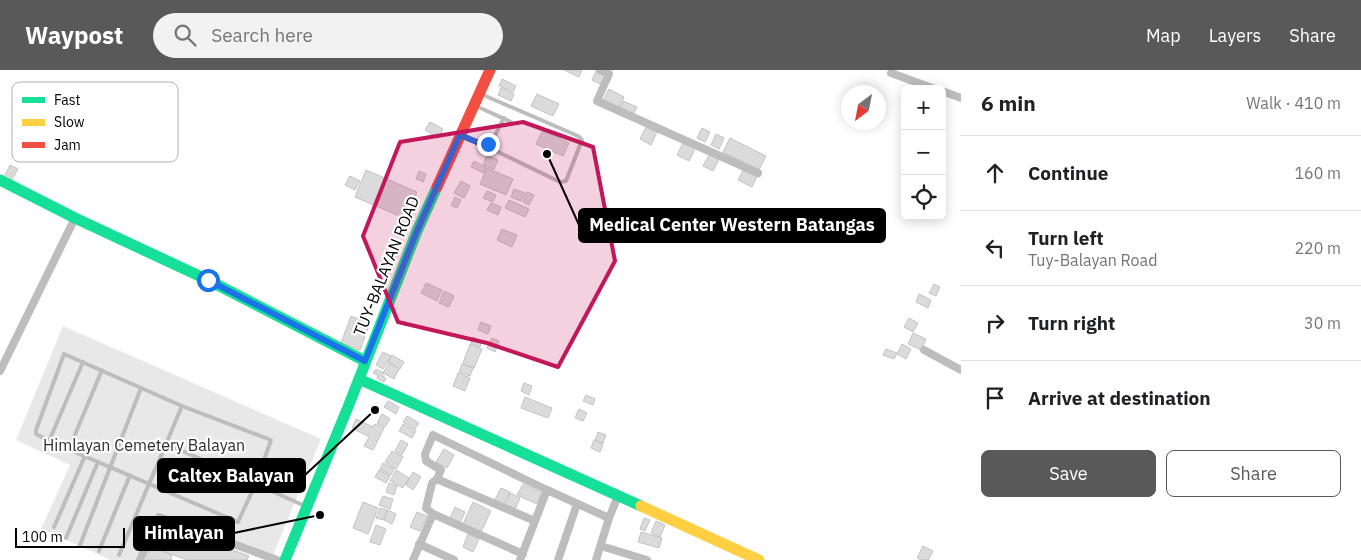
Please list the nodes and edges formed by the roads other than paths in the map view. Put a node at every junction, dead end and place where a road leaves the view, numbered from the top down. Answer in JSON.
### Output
{"nodes":[{"id":1,"x":490,"y":70,"type":"edge"},
{"id":2,"x":600,"y":70,"type":"edge"},
{"id":3,"x":891,"y":73,"type":"dead end"},
{"id":4,"x":924,"y":85,"type":"edge"},
{"id":5,"x":946,"y":92,"type":"edge"},
{"id":6,"x":479,"y":94,"type":"junction"},
{"id":7,"x":961,"y":98,"type":"edge"},
{"id":8,"x":474,"y":105,"type":"junction"},
{"id":9,"x":504,"y":118,"type":"junction"},
{"id":10,"x":512,"y":122,"type":"dead end"},
{"id":11,"x":460,"y":135,"type":"junction"},
{"id":12,"x":484,"y":145,"type":"junction"},
{"id":13,"x":758,"y":173,"type":"dead end"},
{"id":14,"x":0,"y":180,"type":"edge"},
{"id":15,"x":75,"y":218,"type":"junction"},
{"id":16,"x":924,"y":350,"type":"dead end"},
{"id":17,"x":365,"y":361,"type":"junction"},
{"id":18,"x":83,"y":362,"type":"junction"},
{"id":19,"x":102,"y":370,"type":"junction"},
{"id":20,"x":961,"y":370,"type":"edge"},
{"id":21,"x":0,"y":371,"type":"edge"},
{"id":22,"x":359,"y":379,"type":"junction"},
{"id":23,"x":141,"y":388,"type":"junction"},
{"id":24,"x":182,"y":406,"type":"junction"},
{"id":25,"x":49,"y":441,"type":"junction"},
{"id":26,"x":166,"y":444,"type":"junction"},
{"id":27,"x":68,"y":449,"type":"junction"},
{"id":28,"x":85,"y":456,"type":"junction"},
{"id":29,"x":98,"y":462,"type":"junction"},
{"id":30,"x":110,"y":467,"type":"junction"},
{"id":31,"x":130,"y":475,"type":"junction"},
{"id":32,"x":438,"y":479,"type":"junction"},
{"id":33,"x":256,"y":483,"type":"junction"},
{"id":34,"x":149,"y":484,"type":"junction"},
{"id":35,"x":547,"y":490,"type":"junction"},
{"id":36,"x":618,"y":496,"type":"junction"},
{"id":37,"x":577,"y":504,"type":"junction"},
{"id":38,"x":307,"y":507,"type":"junction"},
{"id":39,"x":433,"y":514,"type":"junction"},
{"id":40,"x":609,"y":518,"type":"junction"},
{"id":41,"x":536,"y":521,"type":"junction"},
{"id":42,"x":54,"y":527,"type":"dead end"},
{"id":43,"x":66,"y":538,"type":"dead end"},
{"id":44,"x":419,"y":544,"type":"junction"},
{"id":45,"x":80,"y":545,"type":"dead end"},
{"id":46,"x":601,"y":546,"type":"junction"},
{"id":47,"x":99,"y":552,"type":"dead end"},
{"id":48,"x":119,"y":555,"type":"dead end"},
{"id":49,"x":522,"y":557,"type":"edge"},
{"id":50,"x":452,"y":559,"type":"edge"},
{"id":51,"x":140,"y":560,"type":"edge"},
{"id":52,"x":277,"y":560,"type":"edge"},
{"id":53,"x":285,"y":560,"type":"edge"},
{"id":54,"x":413,"y":560,"type":"edge"},
{"id":55,"x":558,"y":560,"type":"edge"},
{"id":56,"x":596,"y":560,"type":"edge"},
{"id":57,"x":647,"y":560,"type":"edge"},
{"id":58,"x":759,"y":560,"type":"edge"}],
"edges":[{"from":1,"to":6,"type":"street","name":"TUY-BALAYAN ROAD"},
{"from":2,"to":13,"type":"street"},
{"from":3,"to":4,"type":"street"},
{"from":5,"to":7,"type":"street"},
{"from":6,"to":8,"type":"street","name":"TUY-BALAYAN ROAD"},
{"from":6,"to":12,"type":"lane"},
{"from":8,"to":9,"type":"lane"},
{"from":8,"to":11,"type":"street","name":"TUY-BALAYAN ROAD"},
{"from":9,"to":10,"type":"lane"},
{"from":9,"to":12,"type":"lane"},
{"from":11,"to":12,"type":"lane"},
{"from":11,"to":17,"type":"street","name":"TUY-BALAYAN ROAD"},
{"from":14,"to":15,"type":"street"},
{"from":15,"to":17,"type":"street"},
{"from":15,"to":21,"type":"street"},
{"from":16,"to":20,"type":"street"},
{"from":17,"to":22,"type":"street","name":"TUY-BALAYAN ROAD"},
{"from":18,"to":19,"type":"lane"},
{"from":18,"to":25,"type":"lane"},
{"from":18,"to":25,"type":"lane"},
{"from":19,"to":23,"type":"lane"},
{"from":19,"to":27,"type":"lane"},
{"from":22,"to":36,"type":"street"},
{"from":22,"to":38,"type":"street","name":"TUY-BALAYAN ROAD"},
{"from":23,"to":24,"type":"lane"},
{"from":23,"to":30,"type":"lane"},
{"from":24,"to":26,"type":"lane"},
{"from":24,"to":33,"type":"lane"},
{"from":25,"to":27,"type":"lane"},
{"from":26,"to":33,"type":"lane"},
{"from":26,"to":34,"type":"lane"},
{"from":27,"to":28,"type":"lane"},
{"from":28,"to":29,"type":"lane"},
{"from":28,"to":42,"type":"lane"},
{"from":29,"to":30,"type":"lane"},
{"from":29,"to":43,"type":"lane"},
{"from":30,"to":31,"type":"lane"},
{"from":30,"to":45,"type":"lane"},
{"from":31,"to":34,"type":"lane"},
{"from":31,"to":47,"type":"lane"},
{"from":32,"to":35,"type":"street"},
{"from":32,"to":39,"type":"street"},
{"from":32,"to":41,"type":"street"},
{"from":33,"to":34,"type":"lane"},
{"from":33,"to":38,"type":"lane"},
{"from":34,"to":48,"type":"lane"},
{"from":35,"to":37,"type":"street"},
{"from":35,"to":41,"type":"street"},
{"from":36,"to":40,"type":"street"},
{"from":36,"to":58,"type":"street"},
{"from":37,"to":40,"type":"street"},
{"from":37,"to":55,"type":"street"},
{"from":38,"to":53,"type":"street","name":"TUY-BALAYAN ROAD"},
{"from":39,"to":44,"type":"street"},
{"from":39,"to":49,"type":"street"},
{"from":40,"to":46,"type":"street"},
{"from":41,"to":49,"type":"street"},
{"from":44,"to":50,"type":"street"},
{"from":44,"to":54,"type":"street"},
{"from":46,"to":56,"type":"street"},
{"from":46,"to":57,"type":"street"},
{"from":51,"to":52,"type":"street"}]}
